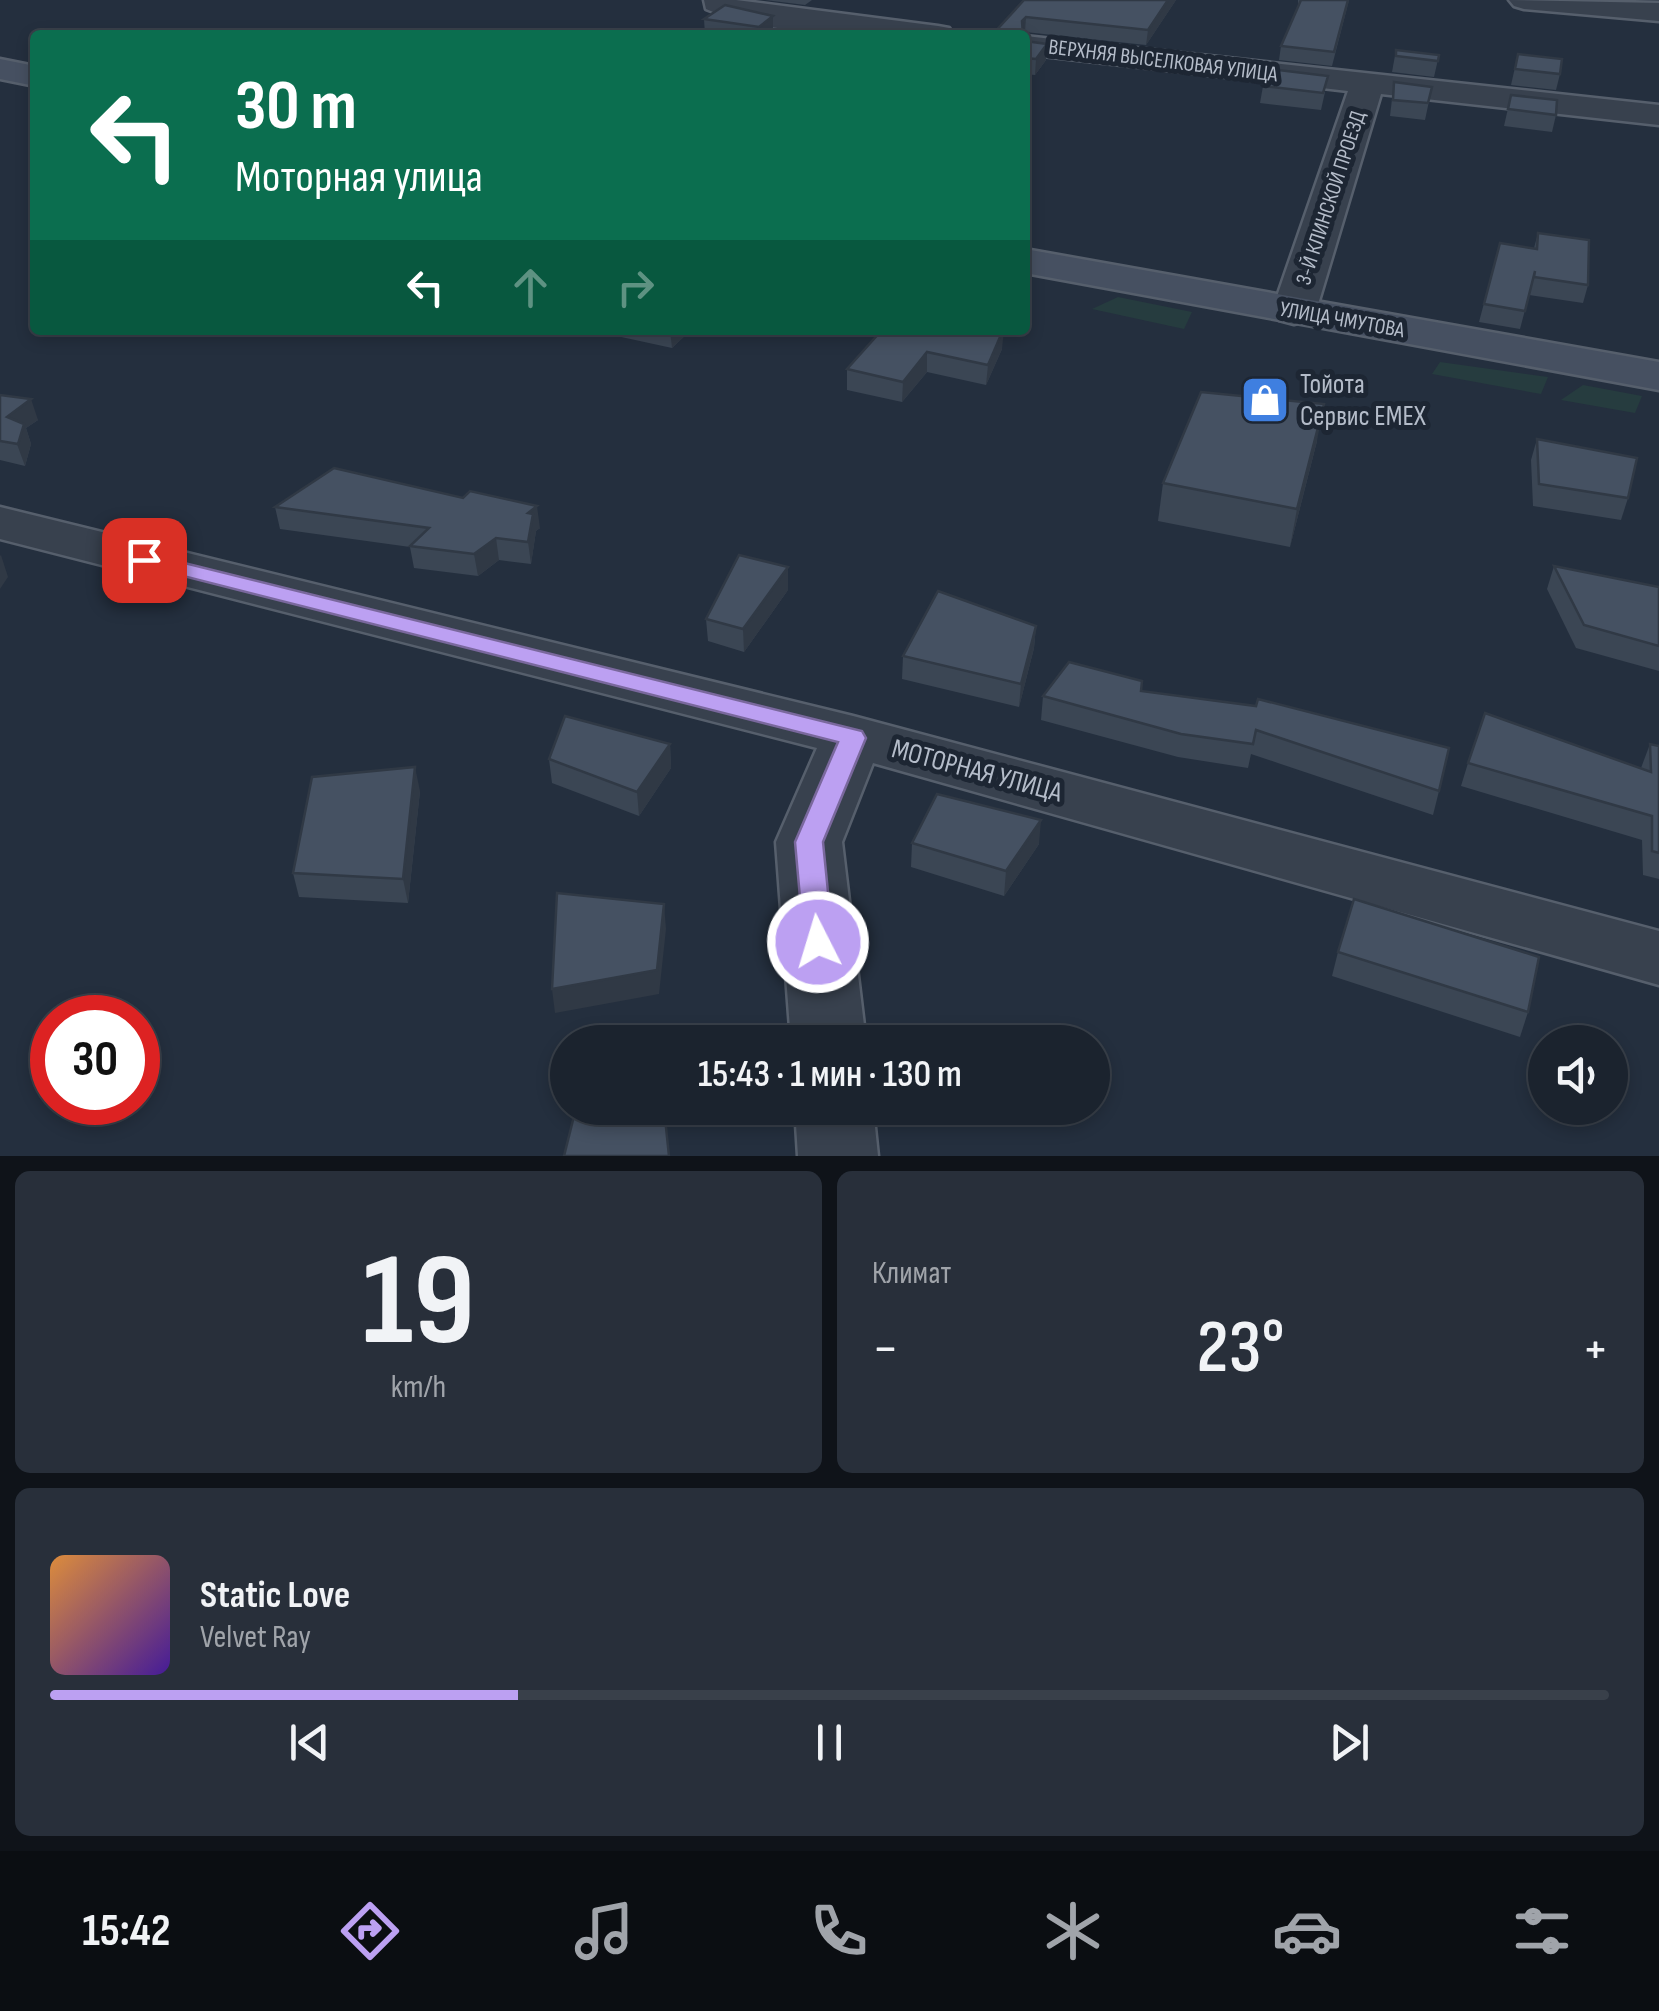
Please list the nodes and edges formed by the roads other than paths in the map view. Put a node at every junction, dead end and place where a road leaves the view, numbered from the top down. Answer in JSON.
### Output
{"nodes":[{"id":1,"x":1524,"y":0,"type":"edge"},
{"id":2,"x":730,"y":6,"type":"edge"},
{"id":3,"x":1659,"y":12,"type":"edge"},
{"id":4,"x":902,"y":30,"type":"edge"},
{"id":5,"x":1030,"y":46,"type":"edge"},
{"id":6,"x":0,"y":69,"type":"edge"},
{"id":7,"x":30,"y":75,"type":"edge"},
{"id":8,"x":1367,"y":84,"type":"junction"},
{"id":9,"x":1659,"y":115,"type":"edge"},
{"id":10,"x":1030,"y":262,"type":"edge"},
{"id":11,"x":1294,"y":311,"type":"junction"},
{"id":12,"x":1659,"y":376,"type":"edge"},
{"id":13,"x":0,"y":523,"type":"edge"},
{"id":14,"x":853,"y":738,"type":"junction"},
{"id":15,"x":1659,"y":958,"type":"edge"},
{"id":16,"x":826,"y":1025,"type":"edge"},
{"id":17,"x":835,"y":1125,"type":"edge"},
{"id":18,"x":838,"y":1156,"type":"edge"}],
"edges":[{"from":1,"to":3,"type":"street"},
{"from":2,"to":4,"type":"street"},
{"from":5,"to":8,"type":"street","name":"ВЕРХНЯЯ ВЫСЕЛКОВАЯ УЛИЦА"},
{"from":6,"to":7,"type":"main road"},
{"from":8,"to":9,"type":"street","name":"ВЕРХНЯЯ ВЫСЕЛКОВАЯ УЛИЦА"},
{"from":8,"to":11,"type":"street","name":"3-Й КЛИНСКОЙ ПРОЕЗД"},
{"from":10,"to":11,"type":"main road","name":"УЛИЦА ЧМУТОВА"},
{"from":11,"to":12,"type":"main road","name":"УЛИЦА ЧМУТОВА"},
{"from":13,"to":14,"type":"street","name":"МОТОРНАЯ УЛИЦА"},
{"from":14,"to":15,"type":"street","name":"МОТОРНАЯ УЛИЦА"},
{"from":14,"to":16,"type":"street"},
{"from":17,"to":18,"type":"street"}]}
